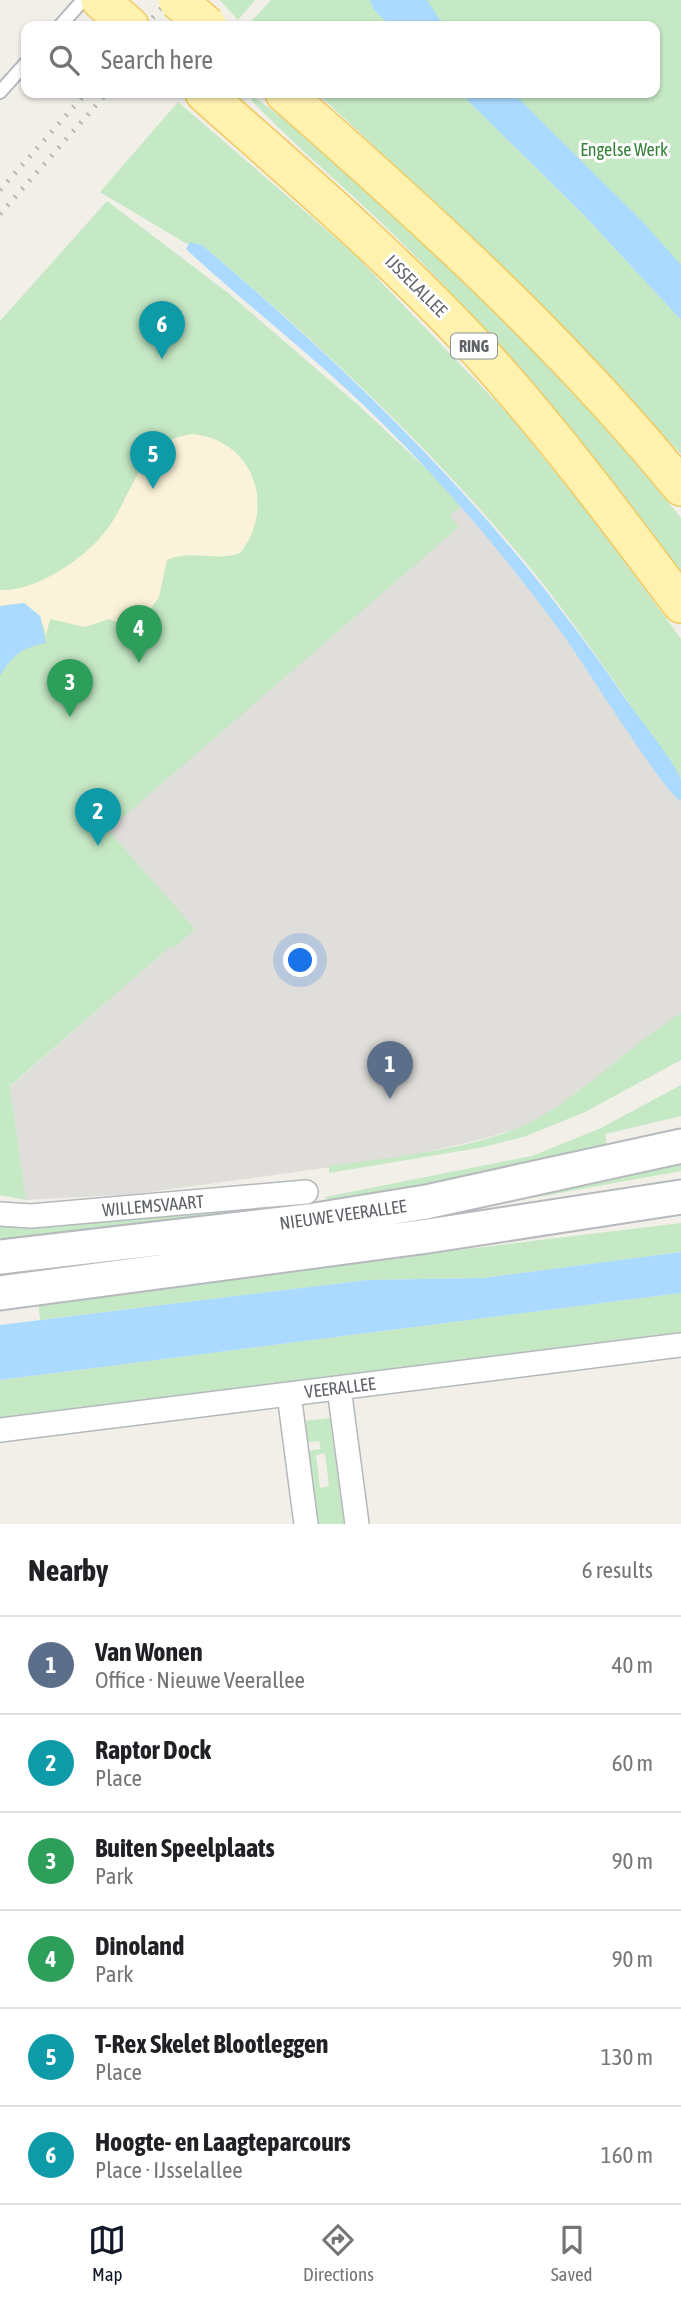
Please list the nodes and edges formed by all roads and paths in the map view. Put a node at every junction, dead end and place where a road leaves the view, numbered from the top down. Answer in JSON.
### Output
{"nodes":[{"id":1,"x":83,"y":0,"type":"edge"},
{"id":2,"x":100,"y":0,"type":"edge"},
{"id":3,"x":177,"y":0,"type":"edge"},
{"id":4,"x":64,"y":21,"type":"edge"},
{"id":5,"x":124,"y":21,"type":"edge"},
{"id":6,"x":202,"y":21,"type":"edge"},
{"id":7,"x":21,"y":69,"type":"edge"},
{"id":8,"x":0,"y":93,"type":"edge"},
{"id":9,"x":210,"y":98,"type":"edge"},
{"id":10,"x":290,"y":98,"type":"edge"},
{"id":11,"x":681,"y":487,"type":"edge"},
{"id":12,"x":681,"y":604,"type":"edge"},
{"id":13,"x":681,"y":1146,"type":"edge"},
{"id":14,"x":306,"y":1192,"type":"dead end"},
{"id":15,"x":681,"y":1197,"type":"edge"},
{"id":16,"x":0,"y":1214,"type":"edge"},
{"id":17,"x":0,"y":1257,"type":"edge"},
{"id":18,"x":0,"y":1293,"type":"edge"},
{"id":19,"x":681,"y":1345,"type":"edge"},
{"id":20,"x":339,"y":1388,"type":"junction"},
{"id":21,"x":289,"y":1394,"type":"junction"},
{"id":22,"x":0,"y":1430,"type":"edge"},
{"id":23,"x":306,"y":1524,"type":"edge"},
{"id":24,"x":357,"y":1524,"type":"edge"}],
"edges":[{"from":1,"to":4,"type":"lane"},
{"from":2,"to":5,"type":"main road"},
{"from":3,"to":6,"type":"main road","bridge":true},
{"from":7,"to":8,"type":"lane"},
{"from":9,"to":12,"type":"main road","name":"IJSSELALLEE","number":"RING"},
{"from":10,"to":11,"type":"main road"},
{"from":13,"to":17,"type":"main road","name":"NIEUWE VEERALLEE"},
{"from":14,"to":16,"type":"street","name":"WILLEMSVAART"},
{"from":15,"to":18,"type":"main road","name":"NIEUWE VEERALLEE"},
{"from":19,"to":20,"type":"street","name":"VEERALLEE"},
{"from":20,"to":21,"type":"street","name":"VEERALLEE"},
{"from":20,"to":24,"type":"street"},
{"from":21,"to":22,"type":"street","name":"VEERALLEE"},
{"from":21,"to":23,"type":"street"}]}
